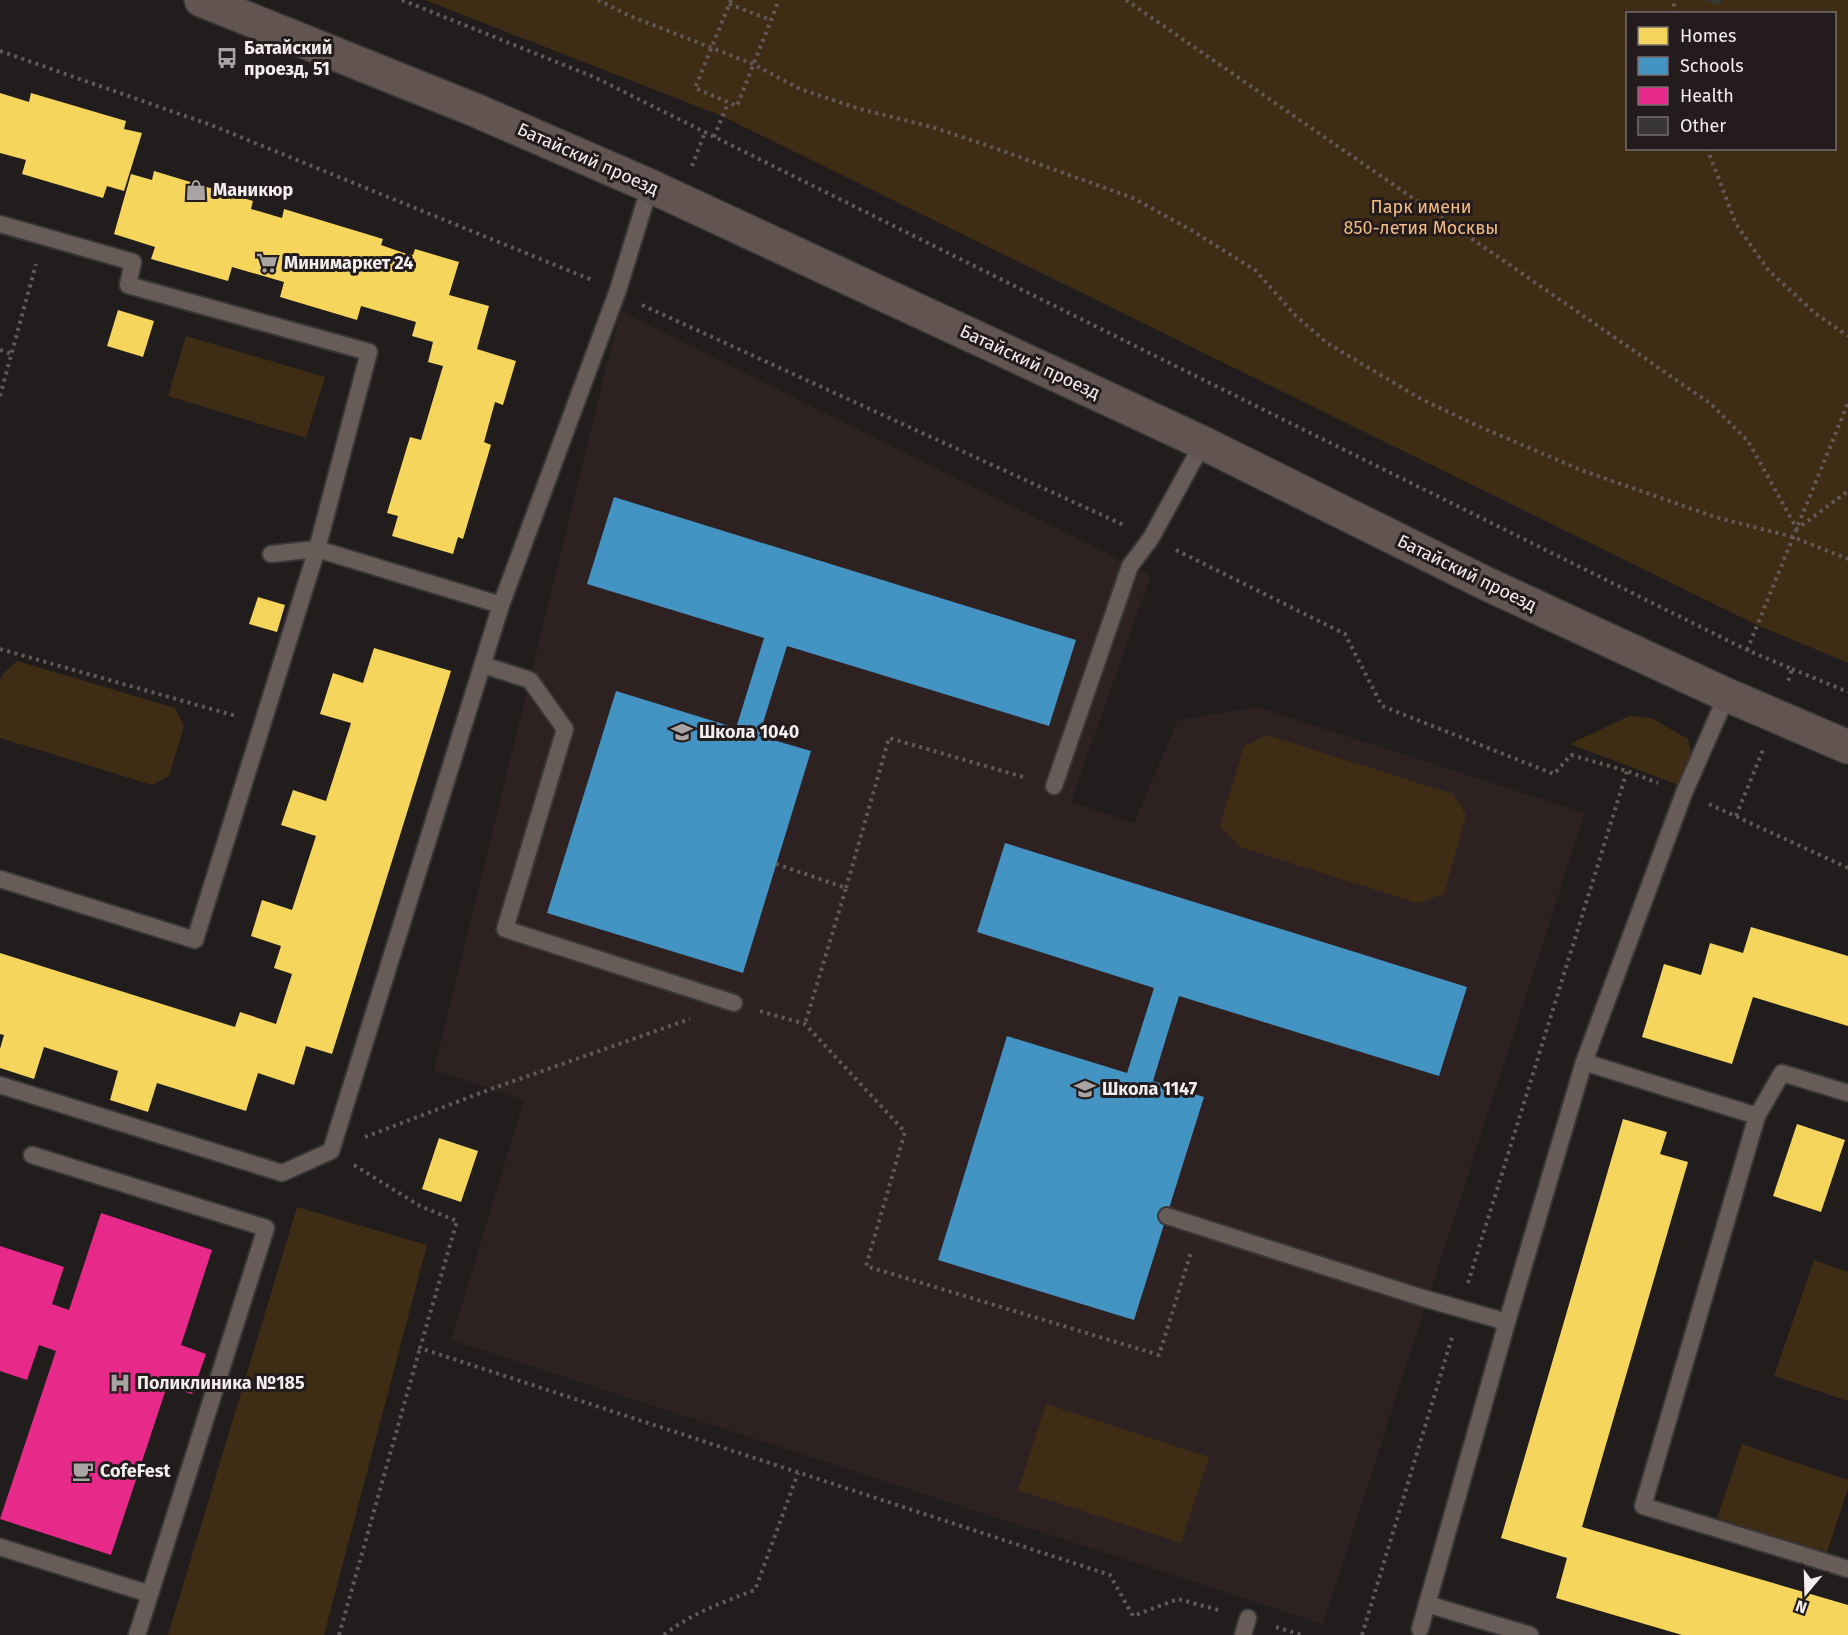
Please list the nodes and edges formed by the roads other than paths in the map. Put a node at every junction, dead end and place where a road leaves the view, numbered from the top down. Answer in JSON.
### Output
{"nodes":[{"id":1,"x":201,"y":0,"type":"edge"},
{"id":2,"x":650,"y":186,"type":"junction"},
{"id":3,"x":0,"y":224,"type":"edge"},
{"id":4,"x":1203,"y":443,"type":"junction"},
{"id":5,"x":317,"y":549,"type":"junction"},
{"id":6,"x":271,"y":554,"type":"dead end"},
{"id":7,"x":501,"y":605,"type":"junction"},
{"id":8,"x":483,"y":665,"type":"junction"},
{"id":9,"x":1727,"y":695,"type":"junction"},
{"id":10,"x":1848,"y":747,"type":"edge"},
{"id":11,"x":1054,"y":786,"type":"road end"},
{"id":12,"x":0,"y":879,"type":"edge"},
{"id":13,"x":734,"y":1004,"type":"road end"},
{"id":14,"x":1584,"y":1062,"type":"junction"},
{"id":15,"x":0,"y":1085,"type":"edge"},
{"id":16,"x":1848,"y":1093,"type":"edge"},
{"id":17,"x":1758,"y":1116,"type":"junction"},
{"id":18,"x":32,"y":1155,"type":"dead end"},
{"id":19,"x":1167,"y":1216,"type":"dead end"},
{"id":20,"x":1507,"y":1322,"type":"junction"},
{"id":21,"x":0,"y":1547,"type":"edge"},
{"id":22,"x":1848,"y":1569,"type":"edge"},
{"id":23,"x":150,"y":1594,"type":"junction"},
{"id":24,"x":1427,"y":1604,"type":"junction"},
{"id":25,"x":1248,"y":1618,"type":"road end"},
{"id":26,"x":1420,"y":1629,"type":"dead end"},
{"id":27,"x":137,"y":1635,"type":"edge"},
{"id":28,"x":1243,"y":1635,"type":"edge"},
{"id":29,"x":1530,"y":1635,"type":"edge"}],
"edges":[{"from":1,"to":2,"type":"main road","name":"Батайский проезд"},
{"from":2,"to":4,"type":"main road","name":"Батайский проезд"},
{"from":2,"to":7,"type":"lane"},
{"from":3,"to":5,"type":"lane"},
{"from":4,"to":9,"type":"main road","name":"Батайский проезд"},
{"from":4,"to":11,"type":"lane"},
{"from":5,"to":6,"type":"lane"},
{"from":5,"to":7,"type":"lane"},
{"from":5,"to":12,"type":"lane"},
{"from":7,"to":8,"type":"lane"},
{"from":8,"to":13,"type":"lane"},
{"from":8,"to":15,"type":"lane"},
{"from":9,"to":10,"type":"main road","name":"Батайский проезд"},
{"from":9,"to":14,"type":"lane"},
{"from":14,"to":17,"type":"lane"},
{"from":14,"to":20,"type":"lane"},
{"from":16,"to":17,"type":"lane"},
{"from":17,"to":22,"type":"lane"},
{"from":18,"to":23,"type":"lane"},
{"from":19,"to":20,"type":"lane"},
{"from":20,"to":24,"type":"lane"},
{"from":21,"to":23,"type":"lane"},
{"from":23,"to":27,"type":"lane"},
{"from":24,"to":26,"type":"lane"},
{"from":24,"to":29,"type":"lane"},
{"from":25,"to":28,"type":"lane"}]}
